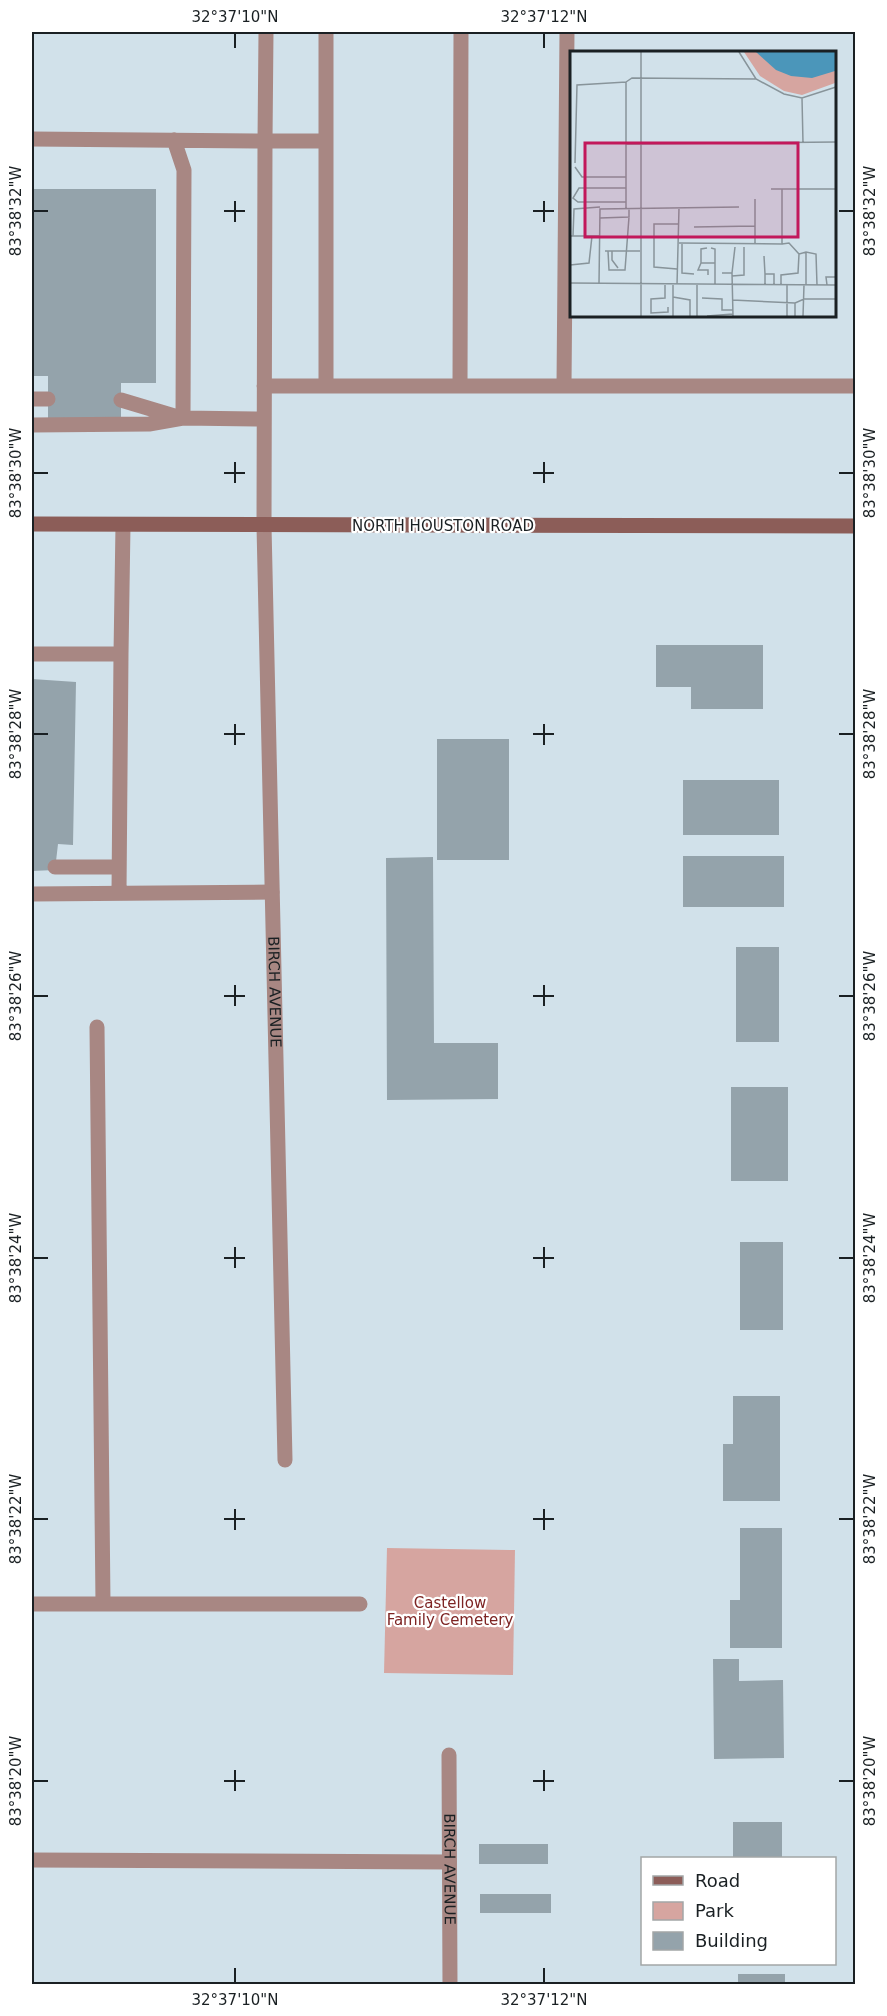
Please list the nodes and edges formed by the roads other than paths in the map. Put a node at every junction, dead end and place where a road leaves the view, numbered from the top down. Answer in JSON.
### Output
{"nodes":[{"id":1,"x":266,"y":32,"type":"edge"},
{"id":2,"x":326,"y":32,"type":"edge"},
{"id":3,"x":461,"y":32,"type":"edge"},
{"id":4,"x":567,"y":32,"type":"edge"},
{"id":5,"x":32,"y":139,"type":"edge"},
{"id":6,"x":174,"y":140,"type":"junction"},
{"id":7,"x":265,"y":141,"type":"junction"},
{"id":8,"x":326,"y":141,"type":"junction"},
{"id":9,"x":264,"y":386,"type":"junction"},
{"id":10,"x":326,"y":386,"type":"junction"},
{"id":11,"x":460,"y":386,"type":"junction"},
{"id":12,"x":564,"y":386,"type":"junction"},
{"id":13,"x":855,"y":386,"type":"edge"},
{"id":14,"x":32,"y":399,"type":"edge"},
{"id":15,"x":48,"y":399,"type":"dead end"},
{"id":16,"x":121,"y":400,"type":"dead end"},
{"id":17,"x":183,"y":418,"type":"junction"},
{"id":18,"x":264,"y":419,"type":"junction"},
{"id":19,"x":32,"y":425,"type":"edge"},
{"id":20,"x":32,"y":524,"type":"edge"},
{"id":21,"x":123,"y":525,"type":"junction"},
{"id":22,"x":264,"y":526,"type":"junction"},
{"id":23,"x":855,"y":526,"type":"edge"},
{"id":24,"x":32,"y":654,"type":"edge"},
{"id":25,"x":121,"y":654,"type":"junction"},
{"id":26,"x":56,"y":867,"type":"dead end"},
{"id":27,"x":119,"y":867,"type":"junction"},
{"id":28,"x":272,"y":892,"type":"junction"},
{"id":29,"x":119,"y":893,"type":"junction"},
{"id":30,"x":32,"y":894,"type":"edge"},
{"id":31,"x":97,"y":1027,"type":"dead end"},
{"id":32,"x":285,"y":1460,"type":"dead end"},
{"id":33,"x":103,"y":1603,"type":"junction"},
{"id":34,"x":32,"y":1604,"type":"edge"},
{"id":35,"x":360,"y":1604,"type":"dead end"},
{"id":36,"x":449,"y":1755,"type":"dead end"},
{"id":37,"x":32,"y":1860,"type":"edge"},
{"id":38,"x":449,"y":1862,"type":"junction"},
{"id":39,"x":450,"y":1984,"type":"edge"}],
"edges":[{"from":1,"to":7,"type":"street","name":"BIRCH AVENUE"},
{"from":2,"to":8,"type":"street"},
{"from":3,"to":11,"type":"street"},
{"from":4,"to":12,"type":"street"},
{"from":5,"to":6,"type":"street"},
{"from":6,"to":7,"type":"street"},
{"from":6,"to":17,"type":"street"},
{"from":7,"to":8,"type":"street"},
{"from":7,"to":9,"type":"street","name":"BIRCH AVENUE"},
{"from":8,"to":10,"type":"street"},
{"from":9,"to":10,"type":"street"},
{"from":9,"to":18,"type":"street","name":"BIRCH AVENUE"},
{"from":10,"to":11,"type":"street"},
{"from":11,"to":12,"type":"street"},
{"from":12,"to":13,"type":"street"},
{"from":14,"to":15,"type":"street"},
{"from":16,"to":17,"type":"street"},
{"from":17,"to":18,"type":"street"},
{"from":17,"to":19,"type":"street"},
{"from":18,"to":22,"type":"street","name":"BIRCH AVENUE"},
{"from":20,"to":21,"type":"street","name":"NORTH HOUSTON ROAD"},
{"from":21,"to":22,"type":"street","name":"NORTH HOUSTON ROAD"},
{"from":21,"to":25,"type":"street"},
{"from":22,"to":23,"type":"street","name":"NORTH HOUSTON ROAD"},
{"from":22,"to":28,"type":"street","name":"BIRCH AVENUE"},
{"from":24,"to":25,"type":"street"},
{"from":25,"to":27,"type":"street"},
{"from":26,"to":27,"type":"street"},
{"from":27,"to":29,"type":"street"},
{"from":28,"to":29,"type":"street"},
{"from":28,"to":32,"type":"street","name":"BIRCH AVENUE"},
{"from":29,"to":30,"type":"street"},
{"from":31,"to":33,"type":"street"},
{"from":33,"to":34,"type":"street"},
{"from":33,"to":35,"type":"street"},
{"from":36,"to":38,"type":"street","name":"BIRCH AVENUE"},
{"from":37,"to":38,"type":"street"},
{"from":38,"to":39,"type":"street","name":"BIRCH AVENUE"}]}
